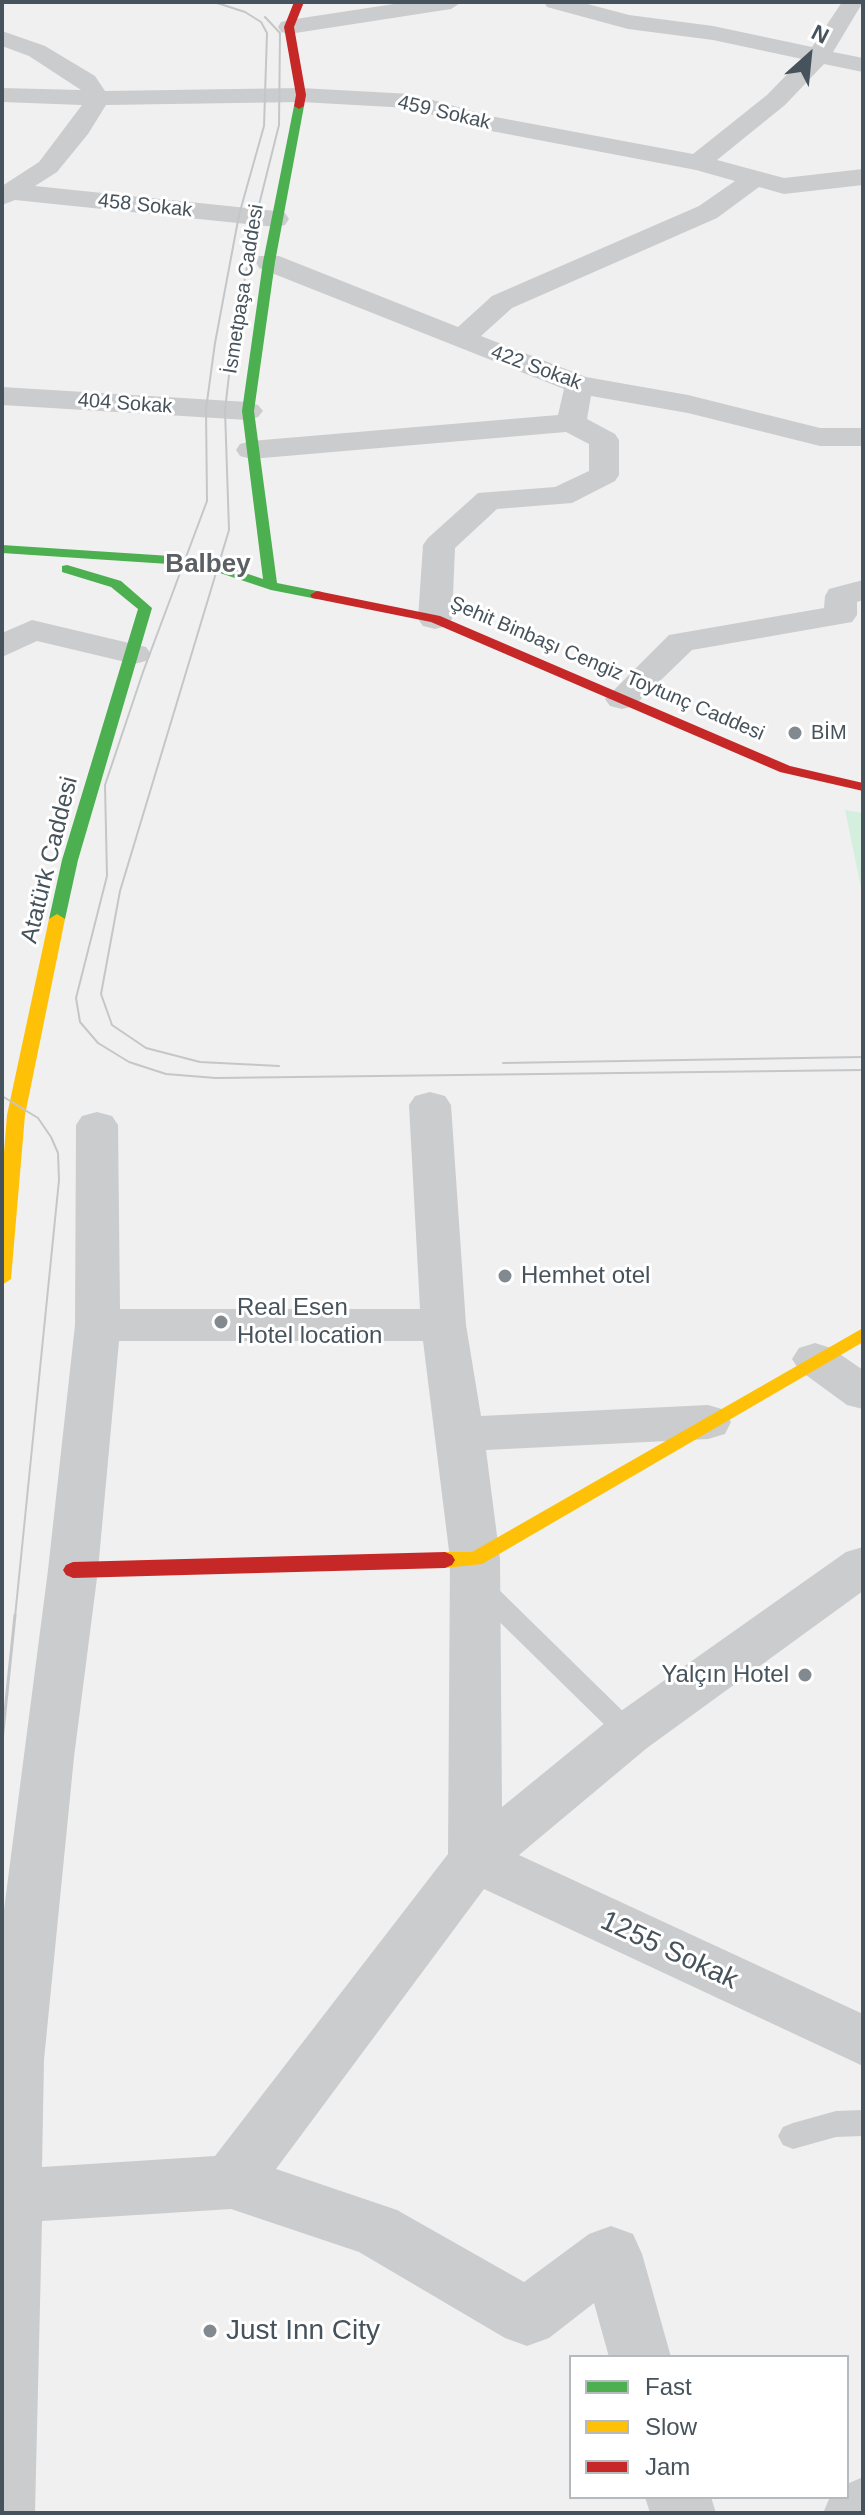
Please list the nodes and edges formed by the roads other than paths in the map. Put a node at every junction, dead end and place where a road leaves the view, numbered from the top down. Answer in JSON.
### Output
{"nodes":[{"id":1,"x":299,"y":2,"type":"edge"},
{"id":2,"x":451,"y":2,"type":"edge"},
{"id":3,"x":555,"y":2,"type":"edge"},
{"id":4,"x":853,"y":2,"type":"edge"},
{"id":5,"x":700,"y":13,"type":"dead end"},
{"id":6,"x":289,"y":27,"type":"junction"},
{"id":7,"x":713,"y":33,"type":"junction"},
{"id":8,"x":2,"y":38,"type":"edge"},
{"id":9,"x":819,"y":55,"type":"junction"},
{"id":10,"x":863,"y":65,"type":"edge"},
{"id":11,"x":2,"y":95,"type":"edge"},
{"id":12,"x":301,"y":95,"type":"junction"},
{"id":13,"x":98,"y":98,"type":"junction"},
{"id":14,"x":698,"y":163,"type":"junction"},
{"id":15,"x":863,"y":177,"type":"edge"},
{"id":16,"x":753,"y":180,"type":"junction"},
{"id":17,"x":8,"y":195,"type":"edge"},
{"id":18,"x":276,"y":219,"type":"junction"},
{"id":19,"x":269,"y":262,"type":"junction"},
{"id":20,"x":461,"y":340,"type":"junction"},
{"id":21,"x":579,"y":385,"type":"junction"},
{"id":22,"x":2,"y":396,"type":"edge"},
{"id":23,"x":248,"y":411,"type":"junction"},
{"id":24,"x":571,"y":423,"type":"junction"},
{"id":25,"x":863,"y":437,"type":"edge"},
{"id":26,"x":251,"y":450,"type":"junction"},
{"id":27,"x":4,"y":550,"type":"edge"},
{"id":28,"x":271,"y":586,"type":"junction"},
{"id":29,"x":863,"y":590,"type":"edge"},
{"id":30,"x":435,"y":619,"type":"junction"},
{"id":31,"x":2,"y":647,"type":"edge"},
{"id":32,"x":134,"y":654,"type":"junction"},
{"id":33,"x":622,"y":699,"type":"junction"},
{"id":34,"x":863,"y":787,"type":"edge"},
{"id":35,"x":13,"y":1073,"type":"edge"},
{"id":36,"x":430,"y":1105,"type":"dead end"},
{"id":37,"x":97,"y":1125,"type":"dead end"},
{"id":38,"x":2,"y":1279,"type":"edge"},
{"id":39,"x":98,"y":1325,"type":"junction"},
{"id":40,"x":443,"y":1325,"type":"junction"},
{"id":41,"x":863,"y":1334,"type":"edge"},
{"id":42,"x":815,"y":1359,"type":"junction"},
{"id":43,"x":863,"y":1393,"type":"edge"},
{"id":44,"x":708,"y":1422,"type":"junction"},
{"id":45,"x":460,"y":1434,"type":"junction"},
{"id":46,"x":863,"y":1565,"type":"edge"},
{"id":47,"x":73,"y":1570,"type":"junction"},
{"id":48,"x":475,"y":1570,"type":"junction"},
{"id":49,"x":629,"y":1733,"type":"junction"},
{"id":50,"x":475,"y":1860,"type":"junction"},
{"id":51,"x":863,"y":2041,"type":"edge"},
{"id":52,"x":863,"y":2123,"type":"edge"},
{"id":53,"x":793,"y":2136,"type":"dead end"},
{"id":54,"x":231,"y":2182,"type":"junction"},
{"id":55,"x":11,"y":2196,"type":"junction"},
{"id":56,"x":639,"y":2355,"type":"edge"},
{"id":57,"x":863,"y":2510,"type":"edge"},
{"id":58,"x":2,"y":2513,"type":"edge"},
{"id":59,"x":856,"y":2513,"type":"edge"}],
"edges":[{"from":1,"to":6,"type":"street"},
{"from":2,"to":6,"type":"street"},
{"from":3,"to":7,"type":"street"},
{"from":4,"to":9,"type":"street"},
{"from":5,"to":7,"type":"street"},
{"from":6,"to":12,"type":"street","name":"İsmetpaşa Caddesi"},
{"from":7,"to":9,"type":"street"},
{"from":8,"to":13,"type":"street"},
{"from":9,"to":10,"type":"street"},
{"from":9,"to":14,"type":"street"},
{"from":11,"to":13,"type":"street","name":"459 Sokak"},
{"from":12,"to":13,"type":"street","name":"459 Sokak"},
{"from":12,"to":14,"type":"street","name":"459 Sokak"},
{"from":12,"to":18,"type":"street","name":"İsmetpaşa Caddesi"},
{"from":13,"to":17,"type":"street"},
{"from":14,"to":16,"type":"street","name":"459 Sokak"},
{"from":15,"to":16,"type":"street","name":"459 Sokak"},
{"from":16,"to":20,"type":"street"},
{"from":17,"to":18,"type":"street","name":"458 Sokak"},
{"from":18,"to":19,"type":"street","name":"İsmetpaşa Caddesi"},
{"from":19,"to":20,"type":"street","name":"422 Sokak"},
{"from":19,"to":23,"type":"street","name":"İsmetpaşa Caddesi"},
{"from":20,"to":21,"type":"street","name":"422 Sokak"},
{"from":21,"to":24,"type":"street"},
{"from":21,"to":25,"type":"street","name":"422 Sokak"},
{"from":22,"to":23,"type":"street","name":"404 Sokak"},
{"from":23,"to":26,"type":"street","name":"İsmetpaşa Caddesi"},
{"from":24,"to":26,"type":"street"},
{"from":24,"to":30,"type":"street"},
{"from":26,"to":28,"type":"street","name":"İsmetpaşa Caddesi"},
{"from":27,"to":28,"type":"street","name":"Şehit Binbaşı Cengiz Toytunç Caddesi"},
{"from":27,"to":32,"type":"street","name":"Atatürk Caddesi"},
{"from":28,"to":30,"type":"street","name":"Şehit Binbaşı Cengiz Toytunç Caddesi"},
{"from":29,"to":33,"type":"street"},
{"from":30,"to":33,"type":"street","name":"Şehit Binbaşı Cengiz Toytunç Caddesi"},
{"from":31,"to":32,"type":"street"},
{"from":32,"to":35,"type":"street","name":"Atatürk Caddesi"},
{"from":33,"to":34,"type":"street","name":"Şehit Binbaşı Cengiz Toytunç Caddesi"},
{"from":35,"to":38,"type":"street","name":"Atatürk Caddesi"},
{"from":36,"to":40,"type":"street"},
{"from":37,"to":39,"type":"street"},
{"from":39,"to":40,"type":"street"},
{"from":39,"to":47,"type":"street"},
{"from":40,"to":45,"type":"street"},
{"from":41,"to":42,"type":"street"},
{"from":42,"to":43,"type":"street"},
{"from":42,"to":44,"type":"street"},
{"from":44,"to":45,"type":"street"},
{"from":44,"to":48,"type":"street"},
{"from":45,"to":48,"type":"street"},
{"from":46,"to":49,"type":"street"},
{"from":47,"to":48,"type":"street"},
{"from":47,"to":55,"type":"street"},
{"from":48,"to":49,"type":"lane"},
{"from":48,"to":50,"type":"street"},
{"from":49,"to":50,"type":"street"},
{"from":50,"to":51,"type":"street","name":"1255 Sokak"},
{"from":50,"to":54,"type":"street"},
{"from":52,"to":53,"type":"lane"},
{"from":54,"to":55,"type":"street"},
{"from":54,"to":56,"type":"street"},
{"from":55,"to":58,"type":"street"},
{"from":57,"to":59,"type":"street"}]}
